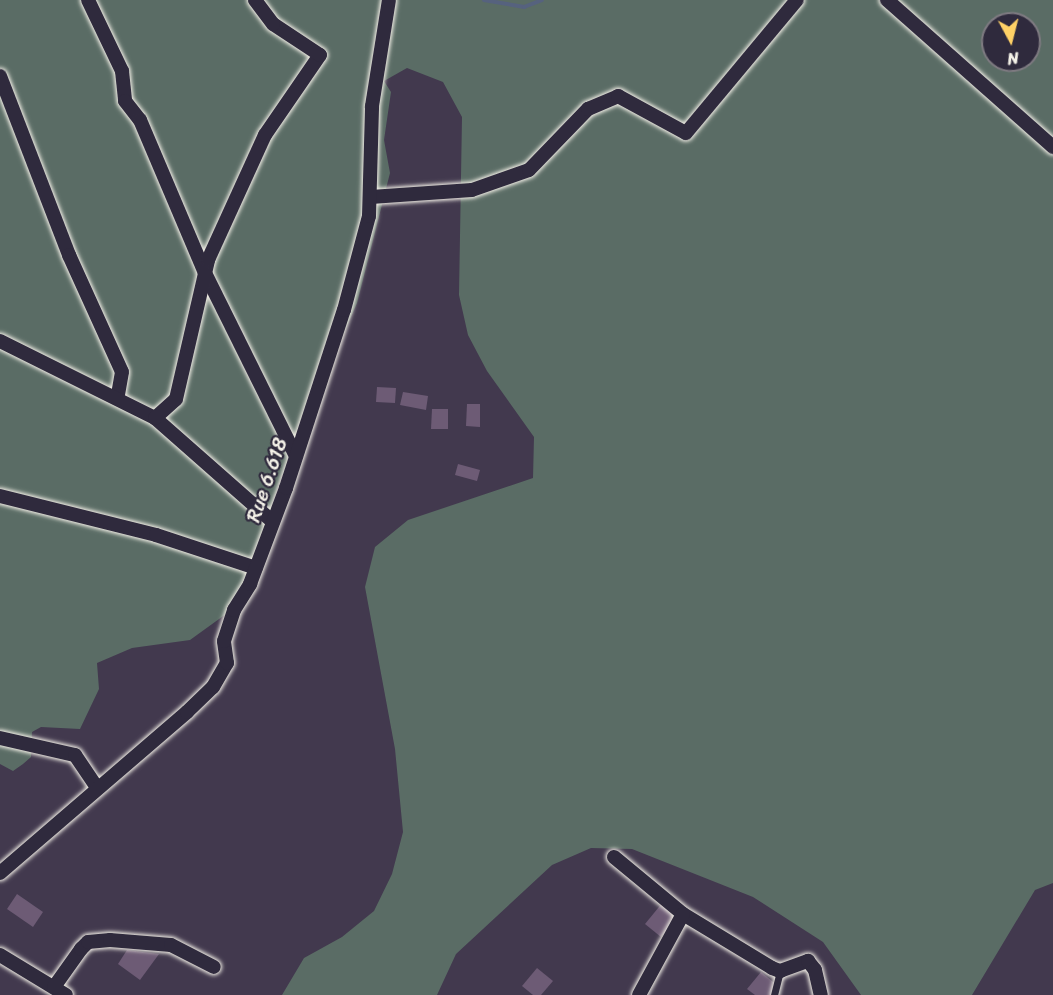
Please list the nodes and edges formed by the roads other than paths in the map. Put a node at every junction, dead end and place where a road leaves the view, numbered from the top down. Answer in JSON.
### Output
{"nodes":[{"id":1,"x":88,"y":0,"type":"edge"},
{"id":2,"x":255,"y":0,"type":"edge"},
{"id":3,"x":389,"y":0,"type":"edge"},
{"id":4,"x":797,"y":0,"type":"edge"},
{"id":5,"x":887,"y":0,"type":"edge"},
{"id":6,"x":0,"y":76,"type":"edge"},
{"id":7,"x":1053,"y":147,"type":"edge"},
{"id":8,"x":371,"y":197,"type":"junction"},
{"id":9,"x":205,"y":273,"type":"junction"},
{"id":10,"x":0,"y":341,"type":"edge"},
{"id":11,"x":117,"y":399,"type":"junction"},
{"id":12,"x":155,"y":418,"type":"junction"},
{"id":13,"x":296,"y":456,"type":"junction"},
{"id":14,"x":0,"y":496,"type":"edge"},
{"id":15,"x":273,"y":522,"type":"junction"},
{"id":16,"x":256,"y":568,"type":"junction"},
{"id":17,"x":0,"y":738,"type":"edge"},
{"id":18,"x":96,"y":786,"type":"junction"},
{"id":19,"x":614,"y":857,"type":"dead end"},
{"id":20,"x":0,"y":873,"type":"edge"},
{"id":21,"x":683,"y":914,"type":"junction"},
{"id":22,"x":0,"y":955,"type":"edge"},
{"id":23,"x":214,"y":967,"type":"dead end"},
{"id":24,"x":780,"y":971,"type":"junction"},
{"id":25,"x":54,"y":987,"type":"junction"},
{"id":26,"x":66,"y":995,"type":"edge"},
{"id":27,"x":639,"y":995,"type":"edge"},
{"id":28,"x":774,"y":995,"type":"edge"},
{"id":29,"x":821,"y":995,"type":"edge"}],
"edges":[{"from":1,"to":9,"type":"street"},
{"from":2,"to":9,"type":"street"},
{"from":3,"to":8,"type":"street","name":"Rue 6.618"},
{"from":4,"to":8,"type":"street"},
{"from":5,"to":7,"type":"street"},
{"from":6,"to":11,"type":"street"},
{"from":8,"to":13,"type":"street","name":"Rue 6.618"},
{"from":9,"to":12,"type":"street"},
{"from":9,"to":13,"type":"street"},
{"from":10,"to":11,"type":"street"},
{"from":11,"to":12,"type":"street"},
{"from":12,"to":15,"type":"street"},
{"from":13,"to":15,"type":"street","name":"Rue 6.618"},
{"from":14,"to":16,"type":"street"},
{"from":15,"to":16,"type":"street","name":"Rue 6.618"},
{"from":16,"to":18,"type":"street","name":"Rue 6.618"},
{"from":17,"to":18,"type":"street"},
{"from":18,"to":20,"type":"street","name":"Rue 6.618"},
{"from":19,"to":21,"type":"street"},
{"from":21,"to":24,"type":"street"},
{"from":21,"to":27,"type":"street"},
{"from":22,"to":25,"type":"street"},
{"from":23,"to":25,"type":"street"},
{"from":24,"to":28,"type":"lane"},
{"from":24,"to":29,"type":"street"},
{"from":25,"to":26,"type":"street"}]}
